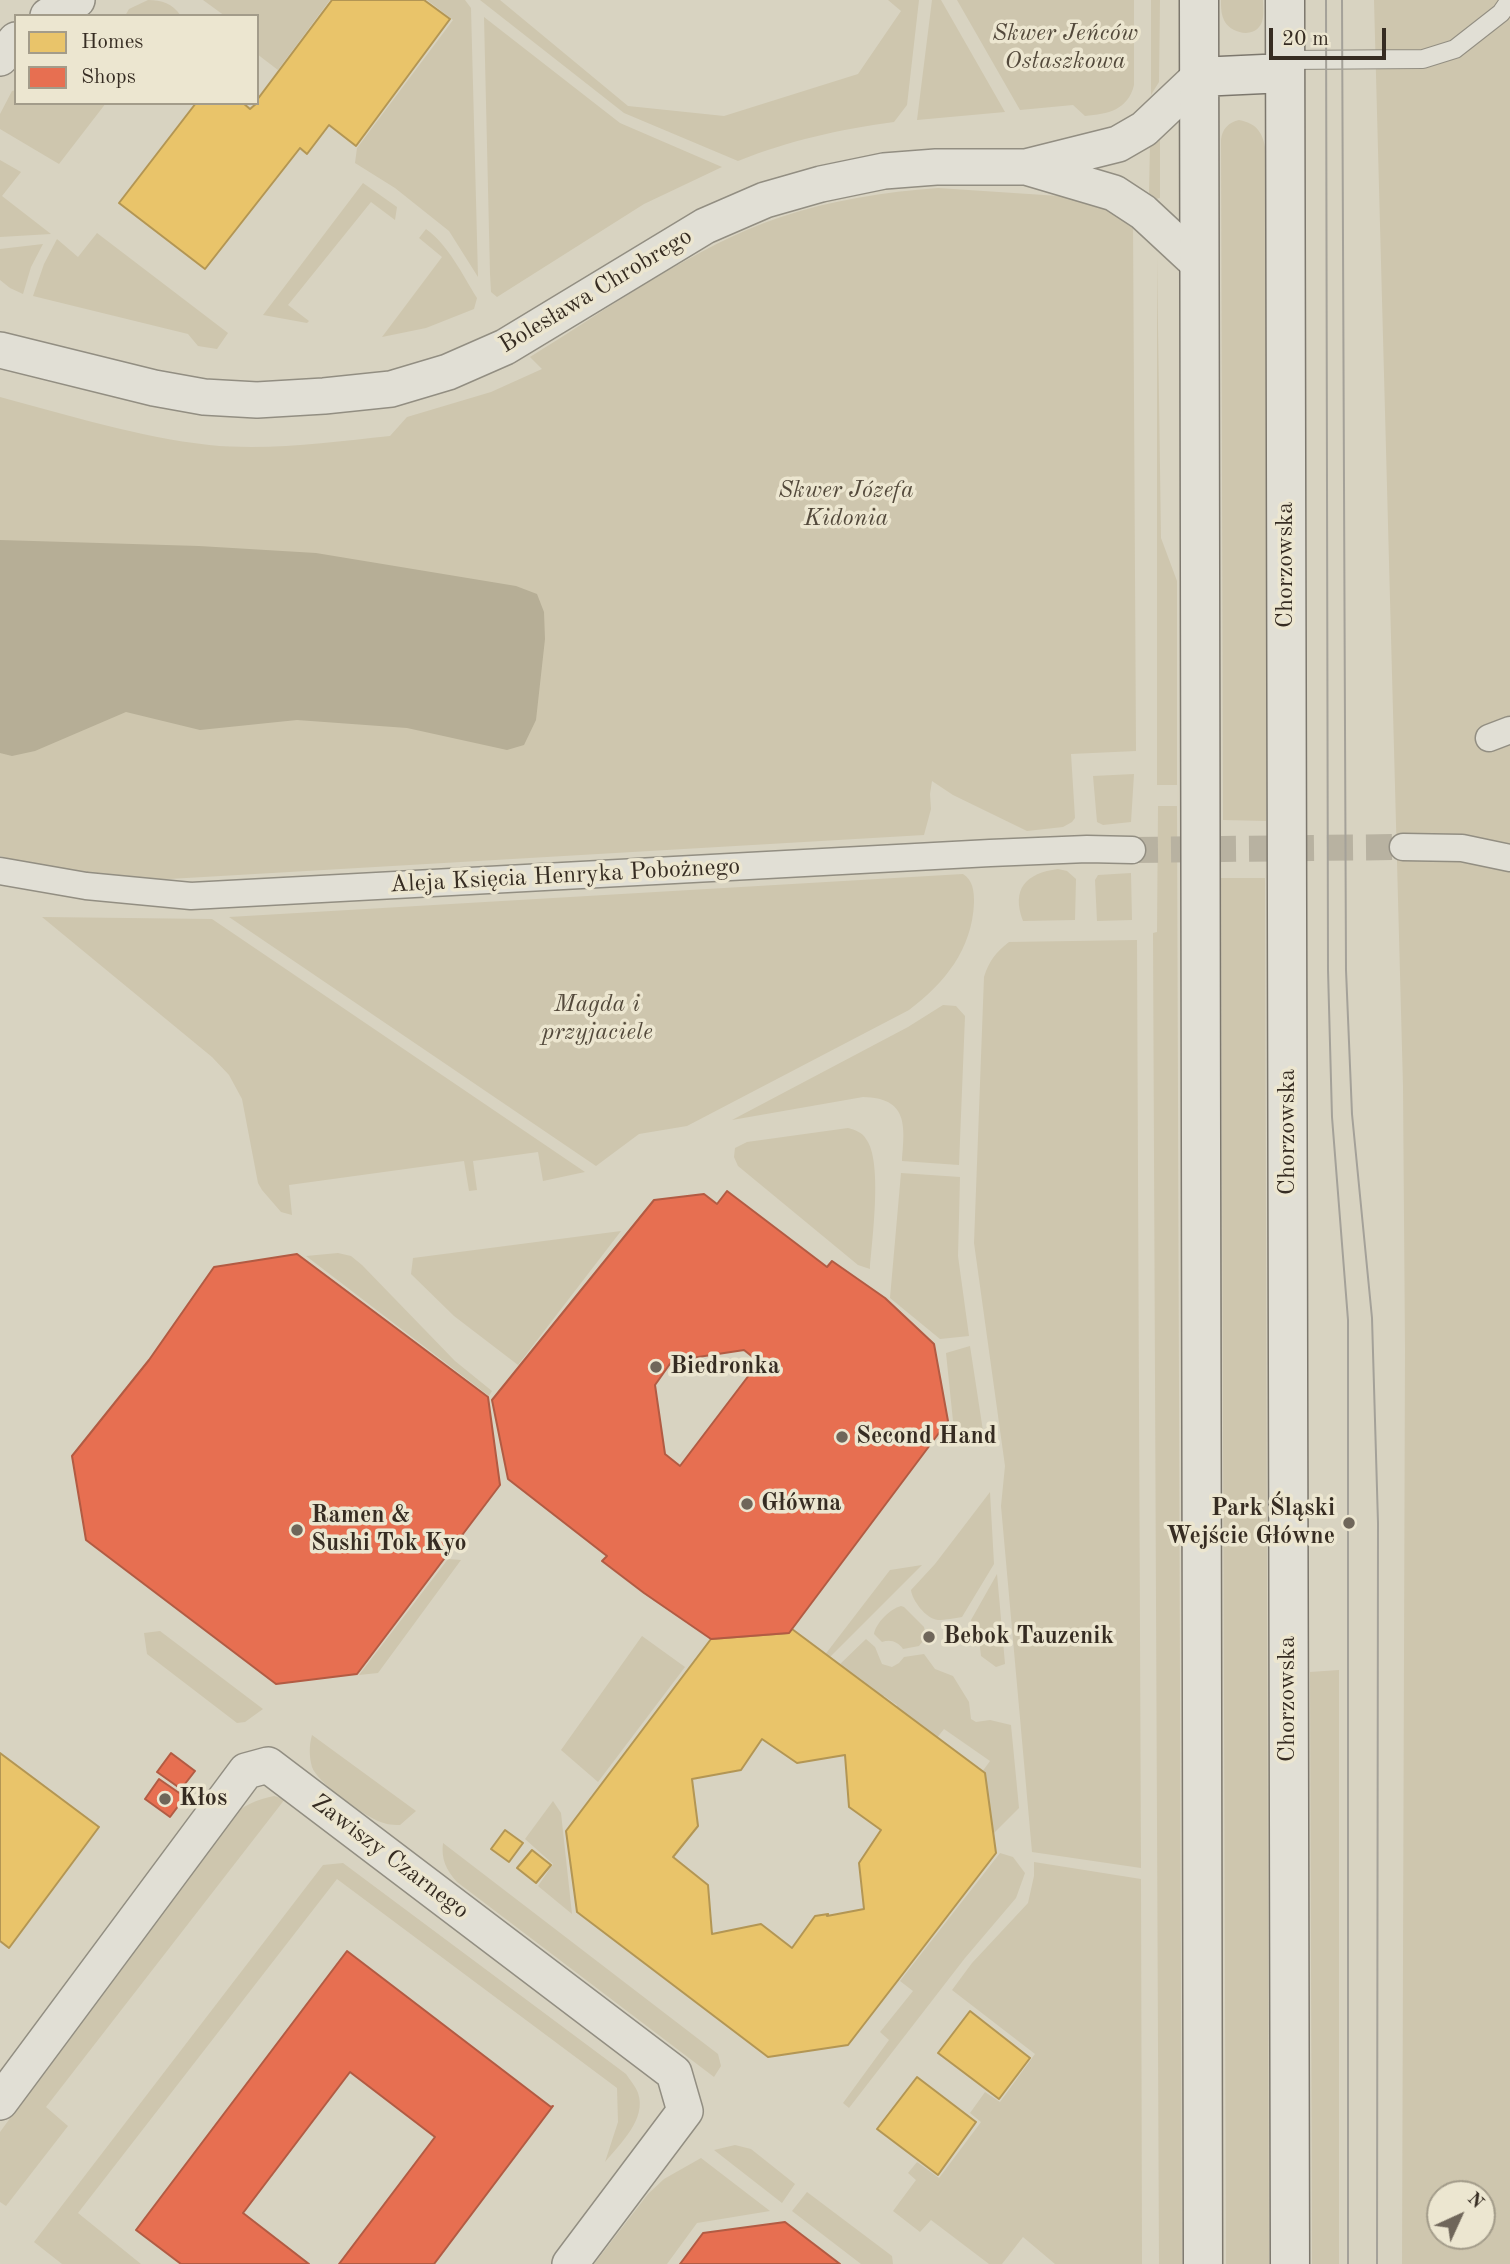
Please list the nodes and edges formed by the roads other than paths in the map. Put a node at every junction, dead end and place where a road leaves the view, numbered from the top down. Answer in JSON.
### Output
{"nodes":[{"id":1,"x":77,"y":0,"type":"edge"},
{"id":2,"x":1199,"y":0,"type":"edge"},
{"id":3,"x":1284,"y":0,"type":"edge"},
{"id":4,"x":1510,"y":0,"type":"edge"},
{"id":5,"x":52,"y":14,"type":"edge"},
{"id":6,"x":14,"y":42,"type":"edge"},
{"id":7,"x":0,"y":58,"type":"edge"},
{"id":8,"x":1285,"y":67,"type":"junction"},
{"id":9,"x":1199,"y":77,"type":"junction"},
{"id":10,"x":1026,"y":167,"type":"junction"},
{"id":11,"x":1199,"y":264,"type":"junction"},
{"id":12,"x":0,"y":350,"type":"edge"},
{"id":13,"x":1403,"y":847,"type":"tunnel mouth"},
{"id":14,"x":1132,"y":850,"type":"tunnel mouth"},
{"id":15,"x":1510,"y":858,"type":"edge"},
{"id":16,"x":0,"y":871,"type":"edge"},
{"id":17,"x":0,"y":2102,"type":"edge"},
{"id":18,"x":570,"y":2264,"type":"edge"},
{"id":19,"x":1203,"y":2264,"type":"edge"},
{"id":20,"x":1290,"y":2264,"type":"edge"}],
"edges":[{"from":1,"to":5,"type":"street"},
{"from":2,"to":9,"type":"main road"},
{"from":3,"to":8,"type":"main road","name":"Chorzowska"},
{"from":4,"to":8,"type":"lane"},
{"from":6,"to":7,"type":"street"},
{"from":8,"to":9,"type":"main road"},
{"from":8,"to":20,"type":"main road","name":"Chorzowska"},
{"from":9,"to":10,"type":"street","name":"Bolesława Chrobrego"},
{"from":9,"to":11,"type":"main road"},
{"from":10,"to":11,"type":"street","name":"Bolesława Chrobrego"},
{"from":10,"to":12,"type":"street","name":"Bolesława Chrobrego"},
{"from":11,"to":19,"type":"main road"},
{"from":13,"to":15,"type":"street"},
{"from":14,"to":16,"type":"street","name":"Aleja Księcia Henryka Pobożnego"},
{"from":17,"to":18,"type":"street","name":"Zawiszy Czarnego"}]}
